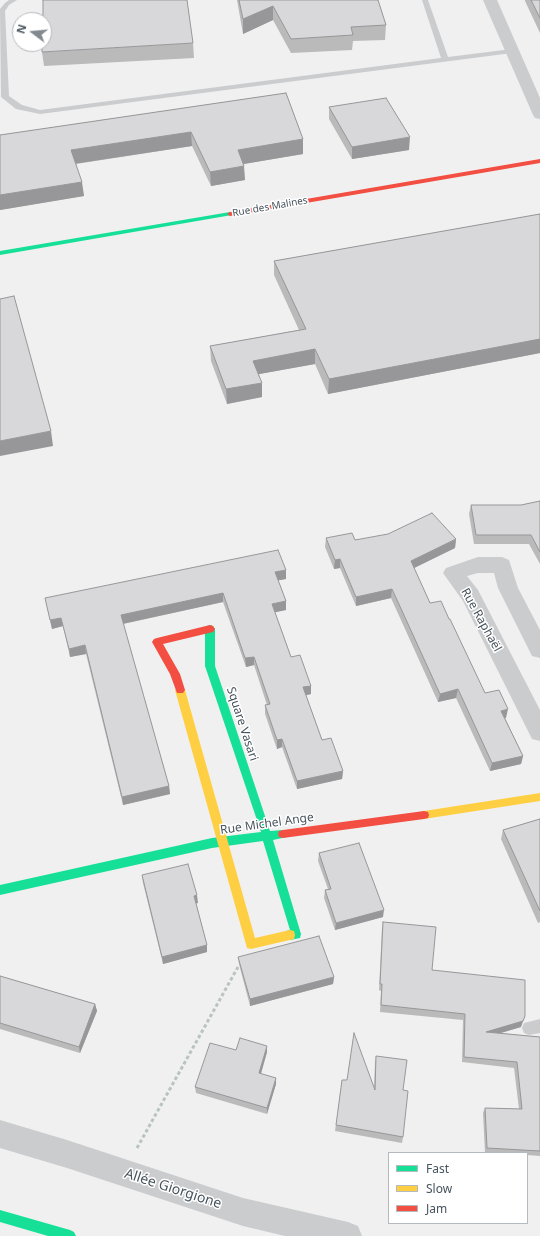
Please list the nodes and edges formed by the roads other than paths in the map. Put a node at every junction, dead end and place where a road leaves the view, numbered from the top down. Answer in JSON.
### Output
{"nodes":[{"id":1,"x":14,"y":0,"type":"edge"},
{"id":2,"x":425,"y":0,"type":"edge"},
{"id":3,"x":490,"y":0,"type":"edge"},
{"id":4,"x":512,"y":51,"type":"junction"},
{"id":5,"x":446,"y":59,"type":"junction"},
{"id":6,"x":540,"y":115,"type":"edge"},
{"id":7,"x":540,"y":161,"type":"edge"},
{"id":8,"x":0,"y":253,"type":"edge"},
{"id":9,"x":540,"y":650,"type":"edge"},
{"id":10,"x":540,"y":732,"type":"edge"},
{"id":11,"x":540,"y":797,"type":"edge"},
{"id":12,"x":267,"y":836,"type":"junction"},
{"id":13,"x":221,"y":842,"type":"junction"},
{"id":14,"x":0,"y":890,"type":"edge"},
{"id":15,"x":0,"y":1134,"type":"edge"},
{"id":16,"x":0,"y":1216,"type":"edge"},
{"id":17,"x":70,"y":1236,"type":"edge"},
{"id":18,"x":348,"y":1236,"type":"edge"}],
"edges":[{"from":1,"to":5,"type":"lane"},
{"from":2,"to":5,"type":"lane"},
{"from":3,"to":4,"type":"street"},
{"from":4,"to":5,"type":"lane"},
{"from":4,"to":6,"type":"street"},
{"from":7,"to":8,"type":"street","name":"Rue des Malines"},
{"from":9,"to":10,"type":"street","name":"Rue Raphaël"},
{"from":11,"to":12,"type":"street","name":"Rue Michel Ange"},
{"from":12,"to":13,"type":"street","name":"Rue Michel Ange"},
{"from":12,"to":13,"type":"street","name":"Square Vasari"},
{"from":12,"to":13,"type":"street","name":"Square Vasari"},
{"from":13,"to":14,"type":"street","name":"Rue Michel Ange"},
{"from":15,"to":18,"type":"street","name":"Allée Giorgione"},
{"from":16,"to":17,"type":"street"}]}
